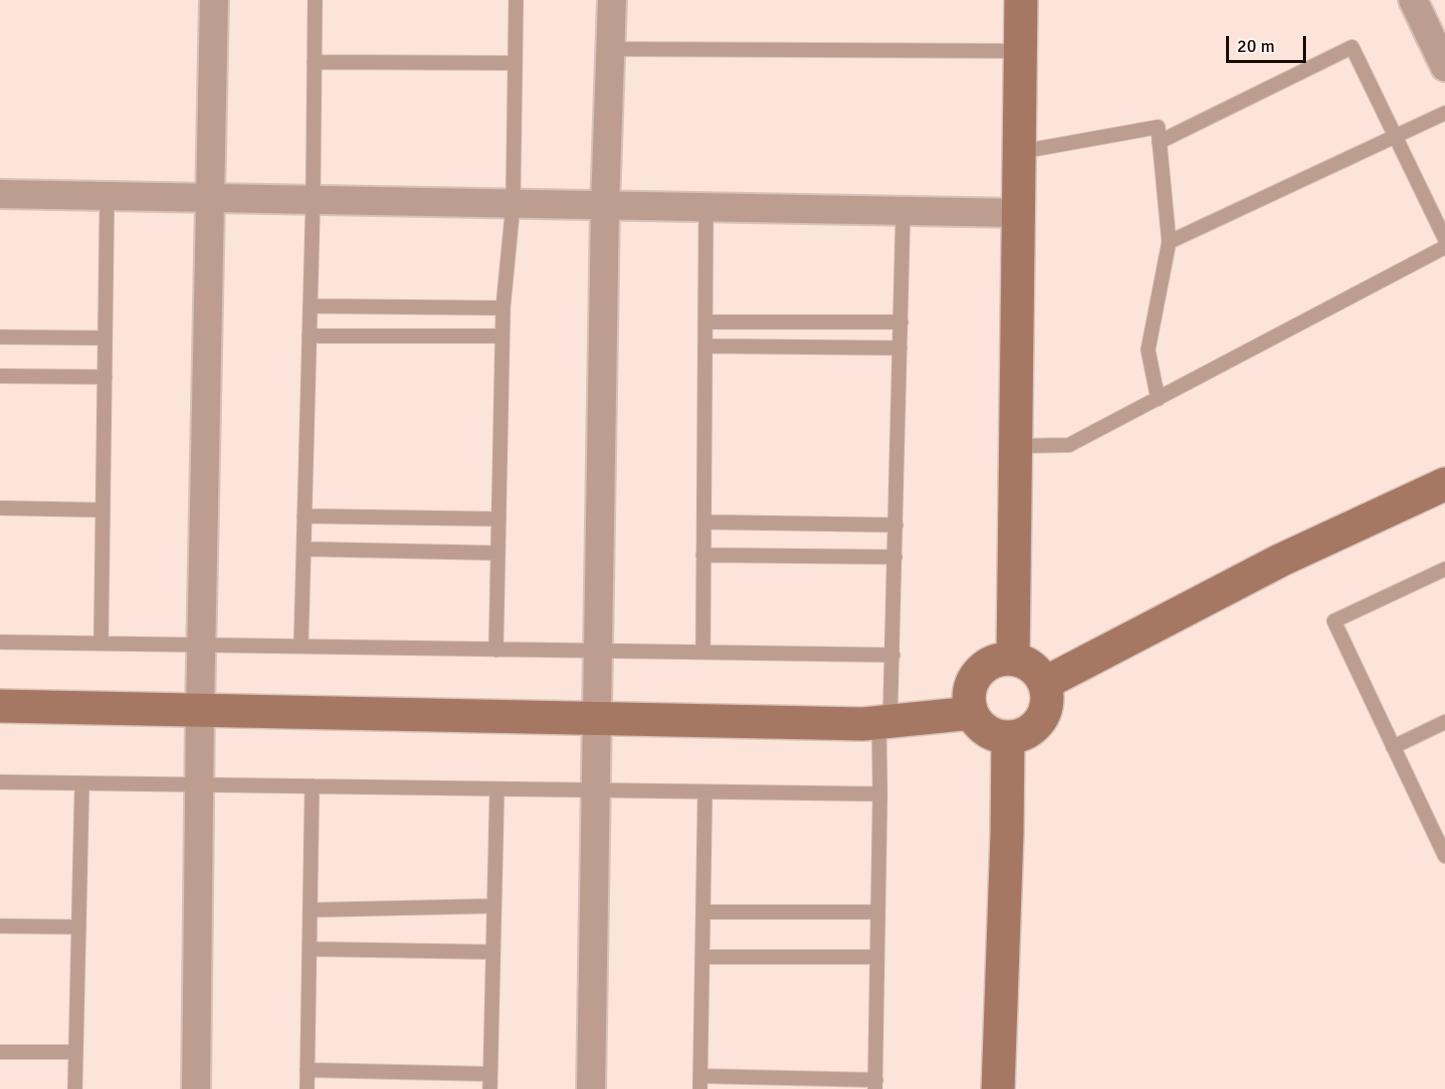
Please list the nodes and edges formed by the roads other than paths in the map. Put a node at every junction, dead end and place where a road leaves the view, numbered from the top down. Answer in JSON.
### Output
{"nodes":[{"id":1,"x":214,"y":0,"type":"edge"},
{"id":2,"x":315,"y":0,"type":"edge"},
{"id":3,"x":516,"y":0,"type":"edge"},
{"id":4,"x":612,"y":0,"type":"edge"},
{"id":5,"x":1021,"y":0,"type":"edge"},
{"id":6,"x":1413,"y":0,"type":"edge"},
{"id":7,"x":610,"y":49,"type":"junction"},
{"id":8,"x":1020,"y":51,"type":"junction"},
{"id":9,"x":314,"y":62,"type":"junction"},
{"id":10,"x":515,"y":63,"type":"junction"},
{"id":11,"x":1445,"y":67,"type":"edge"},
{"id":12,"x":1445,"y":113,"type":"edge"},
{"id":13,"x":1395,"y":136,"type":"junction"},
{"id":14,"x":1159,"y":142,"type":"junction"},
{"id":15,"x":1019,"y":152,"type":"junction"},
{"id":16,"x":0,"y":194,"type":"edge"},
{"id":17,"x":108,"y":196,"type":"junction"},
{"id":18,"x":210,"y":198,"type":"junction"},
{"id":19,"x":313,"y":200,"type":"junction"},
{"id":20,"x":513,"y":205,"type":"junction"},
{"id":21,"x":605,"y":206,"type":"junction"},
{"id":22,"x":705,"y":207,"type":"junction"},
{"id":23,"x":903,"y":211,"type":"junction"},
{"id":24,"x":1018,"y":213,"type":"junction"},
{"id":25,"x":1445,"y":239,"type":"edge"},
{"id":26,"x":1169,"y":242,"type":"junction"},
{"id":27,"x":1445,"y":247,"type":"edge"},
{"id":28,"x":310,"y":306,"type":"junction"},
{"id":29,"x":503,"y":308,"type":"junction"},
{"id":30,"x":705,"y":322,"type":"junction"},
{"id":31,"x":901,"y":322,"type":"junction"},
{"id":32,"x":309,"y":336,"type":"junction"},
{"id":33,"x":502,"y":336,"type":"junction"},
{"id":34,"x":0,"y":337,"type":"edge"},
{"id":35,"x":105,"y":338,"type":"junction"},
{"id":36,"x":705,"y":346,"type":"junction"},
{"id":37,"x":900,"y":348,"type":"junction"},
{"id":38,"x":0,"y":376,"type":"edge"},
{"id":39,"x":105,"y":377,"type":"junction"},
{"id":40,"x":1158,"y":399,"type":"junction"},
{"id":41,"x":1015,"y":446,"type":"junction"},
{"id":42,"x":1445,"y":484,"type":"edge"},
{"id":43,"x":0,"y":508,"type":"edge"},
{"id":44,"x":103,"y":510,"type":"junction"},
{"id":45,"x":304,"y":516,"type":"junction"},
{"id":46,"x":499,"y":519,"type":"junction"},
{"id":47,"x":704,"y":522,"type":"junction"},
{"id":48,"x":896,"y":525,"type":"junction"},
{"id":49,"x":304,"y":549,"type":"junction"},
{"id":50,"x":498,"y":553,"type":"junction"},
{"id":51,"x":704,"y":555,"type":"junction"},
{"id":52,"x":895,"y":557,"type":"junction"},
{"id":53,"x":1445,"y":569,"type":"edge"},
{"id":54,"x":0,"y":642,"type":"edge"},
{"id":55,"x":101,"y":644,"type":"junction"},
{"id":56,"x":201,"y":645,"type":"junction"},
{"id":57,"x":301,"y":646,"type":"junction"},
{"id":58,"x":496,"y":650,"type":"junction"},
{"id":59,"x":598,"y":651,"type":"junction"},
{"id":60,"x":703,"y":652,"type":"junction"},
{"id":61,"x":893,"y":655,"type":"junction"},
{"id":62,"x":1013,"y":659,"type":"junction"},
{"id":63,"x":1045,"y":683,"type":"junction"},
{"id":64,"x":0,"y":706,"type":"edge"},
{"id":65,"x":200,"y":710,"type":"junction"},
{"id":66,"x":972,"y":713,"type":"junction"},
{"id":67,"x":597,"y":718,"type":"junction"},
{"id":68,"x":885,"y":722,"type":"junction"},
{"id":69,"x":1445,"y":722,"type":"edge"},
{"id":70,"x":1008,"y":737,"type":"junction"},
{"id":71,"x":1393,"y":747,"type":"junction"},
{"id":72,"x":0,"y":782,"type":"edge"},
{"id":73,"x":82,"y":783,"type":"junction"},
{"id":74,"x":199,"y":784,"type":"junction"},
{"id":75,"x":312,"y":786,"type":"junction"},
{"id":76,"x":497,"y":789,"type":"junction"},
{"id":77,"x":596,"y":790,"type":"junction"},
{"id":78,"x":705,"y":792,"type":"junction"},
{"id":79,"x":880,"y":794,"type":"junction"},
{"id":80,"x":1445,"y":856,"type":"edge"},
{"id":81,"x":494,"y":906,"type":"junction"},
{"id":82,"x":310,"y":910,"type":"junction"},
{"id":83,"x":703,"y":912,"type":"junction"},
{"id":84,"x":878,"y":912,"type":"junction"},
{"id":85,"x":0,"y":926,"type":"edge"},
{"id":86,"x":79,"y":927,"type":"junction"},
{"id":87,"x":310,"y":949,"type":"junction"},
{"id":88,"x":493,"y":952,"type":"junction"},
{"id":89,"x":702,"y":957,"type":"junction"},
{"id":90,"x":877,"y":957,"type":"junction"},
{"id":91,"x":0,"y":1052,"type":"edge"},
{"id":92,"x":76,"y":1052,"type":"junction"},
{"id":93,"x":307,"y":1070,"type":"junction"},
{"id":94,"x":490,"y":1074,"type":"junction"},
{"id":95,"x":700,"y":1082,"type":"edge"},
{"id":96,"x":875,"y":1084,"type":"edge"},
{"id":97,"x":75,"y":1089,"type":"edge"},
{"id":98,"x":196,"y":1089,"type":"edge"},
{"id":99,"x":307,"y":1089,"type":"edge"},
{"id":100,"x":490,"y":1089,"type":"edge"},
{"id":101,"x":591,"y":1089,"type":"edge"},
{"id":102,"x":998,"y":1089,"type":"edge"}],
"edges":[{"from":1,"to":18,"type":"street"},
{"from":2,"to":9,"type":"lane"},
{"from":3,"to":10,"type":"lane"},
{"from":4,"to":7,"type":"street"},
{"from":5,"to":8,"type":"street"},
{"from":6,"to":11,"type":"street"},
{"from":7,"to":8,"type":"lane"},
{"from":7,"to":21,"type":"street"},
{"from":8,"to":15,"type":"street"},
{"from":9,"to":10,"type":"lane"},
{"from":9,"to":19,"type":"lane"},
{"from":10,"to":20,"type":"lane"},
{"from":12,"to":13,"type":"lane"},
{"from":13,"to":14,"type":"lane"},
{"from":13,"to":25,"type":"lane"},
{"from":13,"to":26,"type":"lane"},
{"from":14,"to":15,"type":"lane"},
{"from":14,"to":26,"type":"lane"},
{"from":15,"to":24,"type":"street"},
{"from":16,"to":17,"type":"street"},
{"from":17,"to":18,"type":"street"},
{"from":17,"to":35,"type":"lane"},
{"from":18,"to":19,"type":"street"},
{"from":18,"to":56,"type":"street"},
{"from":19,"to":20,"type":"street"},
{"from":19,"to":28,"type":"lane"},
{"from":20,"to":21,"type":"street"},
{"from":20,"to":29,"type":"lane"},
{"from":21,"to":22,"type":"street"},
{"from":21,"to":59,"type":"street"},
{"from":22,"to":23,"type":"street"},
{"from":22,"to":30,"type":"lane"},
{"from":23,"to":24,"type":"street"},
{"from":23,"to":31,"type":"lane"},
{"from":24,"to":41,"type":"street"},
{"from":26,"to":40,"type":"lane"},
{"from":27,"to":40,"type":"lane"},
{"from":28,"to":29,"type":"lane"},
{"from":28,"to":32,"type":"lane"},
{"from":29,"to":33,"type":"lane"},
{"from":30,"to":31,"type":"lane"},
{"from":30,"to":36,"type":"lane"},
{"from":31,"to":37,"type":"lane"},
{"from":32,"to":33,"type":"lane"},
{"from":32,"to":45,"type":"lane"},
{"from":33,"to":46,"type":"lane"},
{"from":34,"to":35,"type":"lane"},
{"from":35,"to":39,"type":"lane"},
{"from":36,"to":37,"type":"lane"},
{"from":36,"to":47,"type":"lane"},
{"from":37,"to":48,"type":"lane"},
{"from":38,"to":39,"type":"lane"},
{"from":39,"to":44,"type":"lane"},
{"from":40,"to":41,"type":"lane"},
{"from":41,"to":62,"type":"street"},
{"from":42,"to":63,"type":"street"},
{"from":43,"to":44,"type":"lane"},
{"from":44,"to":55,"type":"lane"},
{"from":45,"to":46,"type":"lane"},
{"from":45,"to":49,"type":"lane"},
{"from":46,"to":50,"type":"lane"},
{"from":47,"to":48,"type":"lane"},
{"from":47,"to":51,"type":"lane"},
{"from":48,"to":52,"type":"lane"},
{"from":49,"to":50,"type":"lane"},
{"from":49,"to":57,"type":"lane"},
{"from":50,"to":58,"type":"lane"},
{"from":51,"to":52,"type":"lane"},
{"from":51,"to":60,"type":"lane"},
{"from":52,"to":61,"type":"lane"},
{"from":53,"to":71,"type":"lane"},
{"from":54,"to":55,"type":"lane"},
{"from":55,"to":56,"type":"lane"},
{"from":56,"to":57,"type":"lane"},
{"from":56,"to":65,"type":"street"},
{"from":57,"to":58,"type":"lane"},
{"from":58,"to":59,"type":"lane"},
{"from":59,"to":60,"type":"lane"},
{"from":59,"to":67,"type":"street"},
{"from":60,"to":61,"type":"lane"},
{"from":61,"to":68,"type":"lane"},
{"from":62,"to":63,"type":"street"},
{"from":62,"to":66,"type":"street"},
{"from":63,"to":70,"type":"street"},
{"from":64,"to":65,"type":"street"},
{"from":65,"to":67,"type":"street"},
{"from":65,"to":74,"type":"street"},
{"from":66,"to":68,"type":"street"},
{"from":66,"to":70,"type":"street"},
{"from":67,"to":68,"type":"street"},
{"from":67,"to":77,"type":"street"},
{"from":68,"to":79,"type":"lane"},
{"from":69,"to":71,"type":"lane"},
{"from":70,"to":102,"type":"street"},
{"from":71,"to":80,"type":"lane"},
{"from":72,"to":73,"type":"lane"},
{"from":73,"to":74,"type":"lane"},
{"from":73,"to":86,"type":"lane"},
{"from":74,"to":75,"type":"lane"},
{"from":74,"to":98,"type":"street"},
{"from":75,"to":76,"type":"lane"},
{"from":75,"to":82,"type":"lane"},
{"from":76,"to":77,"type":"lane"},
{"from":76,"to":81,"type":"lane"},
{"from":77,"to":78,"type":"lane"},
{"from":77,"to":101,"type":"street"},
{"from":78,"to":79,"type":"lane"},
{"from":78,"to":83,"type":"lane"},
{"from":79,"to":84,"type":"lane"},
{"from":81,"to":82,"type":"lane"},
{"from":81,"to":88,"type":"lane"},
{"from":82,"to":87,"type":"lane"},
{"from":83,"to":84,"type":"lane"},
{"from":83,"to":89,"type":"lane"},
{"from":84,"to":90,"type":"lane"},
{"from":85,"to":86,"type":"lane"},
{"from":86,"to":92,"type":"lane"},
{"from":87,"to":88,"type":"lane"},
{"from":87,"to":93,"type":"lane"},
{"from":88,"to":94,"type":"lane"},
{"from":89,"to":90,"type":"lane"},
{"from":89,"to":95,"type":"lane"},
{"from":90,"to":96,"type":"lane"},
{"from":91,"to":92,"type":"lane"},
{"from":92,"to":97,"type":"lane"},
{"from":93,"to":94,"type":"lane"},
{"from":93,"to":99,"type":"lane"},
{"from":94,"to":100,"type":"lane"},
{"from":95,"to":96,"type":"lane"}]}
